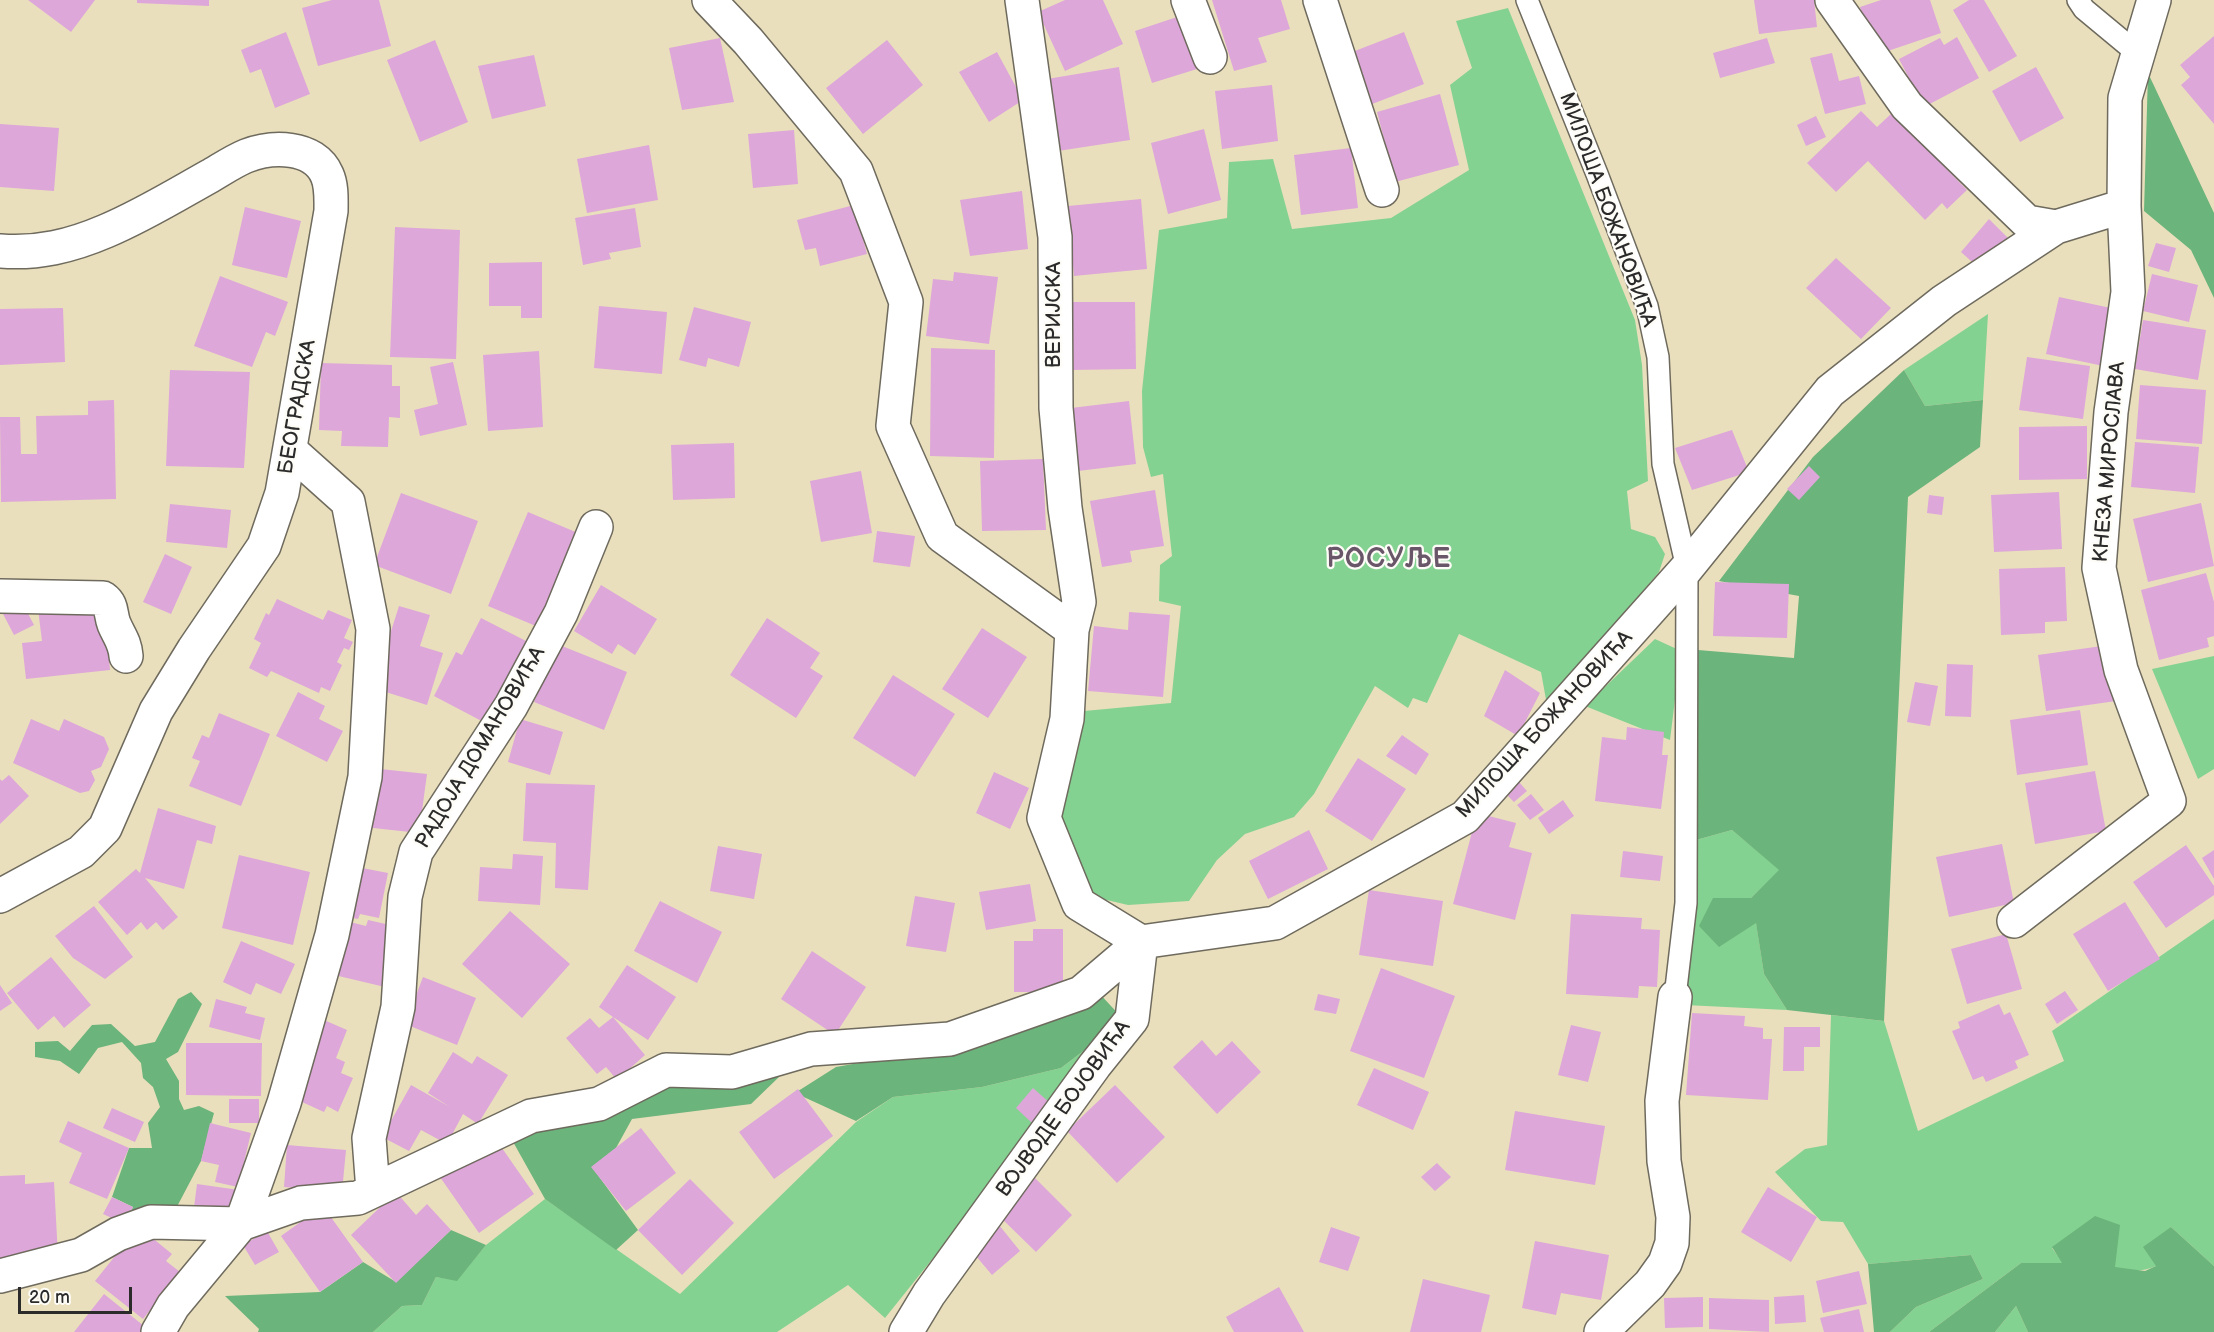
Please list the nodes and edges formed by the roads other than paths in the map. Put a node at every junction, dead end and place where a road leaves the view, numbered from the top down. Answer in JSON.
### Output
{"nodes":[{"id":1,"x":709,"y":0,"type":"edge"},
{"id":2,"x":1022,"y":0,"type":"edge"},
{"id":3,"x":1188,"y":0,"type":"edge"},
{"id":4,"x":1320,"y":0,"type":"edge"},
{"id":5,"x":1527,"y":0,"type":"edge"},
{"id":6,"x":1832,"y":0,"type":"edge"},
{"id":7,"x":2078,"y":0,"type":"edge"},
{"id":8,"x":2154,"y":0,"type":"edge"},
{"id":9,"x":2137,"y":53,"type":"junction"},
{"id":10,"x":1210,"y":57,"type":"dead end"},
{"id":11,"x":1382,"y":190,"type":"dead end"},
{"id":12,"x":2124,"y":206,"type":"junction"},
{"id":13,"x":2056,"y":227,"type":"junction"},
{"id":14,"x":0,"y":251,"type":"edge"},
{"id":15,"x":291,"y":451,"type":"junction"},
{"id":16,"x":596,"y":527,"type":"dead end"},
{"id":17,"x":1687,"y":568,"type":"junction"},
{"id":18,"x":0,"y":596,"type":"edge"},
{"id":19,"x":1072,"y":630,"type":"junction"},
{"id":20,"x":126,"y":656,"type":"dead end"},
{"id":21,"x":0,"y":896,"type":"edge"},
{"id":22,"x":2014,"y":921,"type":"dead end"},
{"id":23,"x":1141,"y":942,"type":"junction"},
{"id":24,"x":1675,"y":998,"type":"joint"},
{"id":25,"x":373,"y":1191,"type":"junction"},
{"id":26,"x":241,"y":1224,"type":"junction"},
{"id":27,"x":0,"y":1276,"type":"edge"},
{"id":28,"x":158,"y":1332,"type":"edge"},
{"id":29,"x":906,"y":1332,"type":"edge"},
{"id":30,"x":1601,"y":1332,"type":"edge"}],
"edges":[{"from":1,"to":19,"type":"street"},
{"from":2,"to":19,"type":"street","name":"ВЕРИЈСКА"},
{"from":3,"to":10,"type":"street"},
{"from":4,"to":11,"type":"street"},
{"from":5,"to":17,"type":"lane","name":"МИЛОША БОЖАНОВИЋА"},
{"from":6,"to":13,"type":"street"},
{"from":7,"to":9,"type":"lane"},
{"from":8,"to":9,"type":"street"},
{"from":9,"to":12,"type":"street"},
{"from":12,"to":13,"type":"street","name":"МИЛОША БОЖАНОВИЋА"},
{"from":12,"to":22,"type":"street","name":"КНЕЗА МИРОСЛАВА"},
{"from":13,"to":17,"type":"street","name":"МИЛОША БОЖАНОВИЋА"},
{"from":14,"to":15,"type":"street","name":"БЕОГРАДСКА"},
{"from":15,"to":21,"type":"street","name":"БЕОГРАДСКА"},
{"from":15,"to":26,"type":"street"},
{"from":16,"to":25,"type":"street","name":"РАДОЈА ДОМАНОВИЋА"},
{"from":17,"to":23,"type":"street","name":"МИЛОША БОЖАНОВИЋА"},
{"from":17,"to":24,"type":"lane","name":"МИЛОША БОЖАНОВИЋА"},
{"from":18,"to":20,"type":"street"},
{"from":19,"to":23,"type":"street"},
{"from":23,"to":25,"type":"street"},
{"from":23,"to":29,"type":"street","name":"ВОЈВОДЕ БОЈОВИЋА"},
{"from":24,"to":30,"type":"street"},
{"from":25,"to":26,"type":"street"},
{"from":26,"to":27,"type":"street"},
{"from":26,"to":28,"type":"street"}]}
